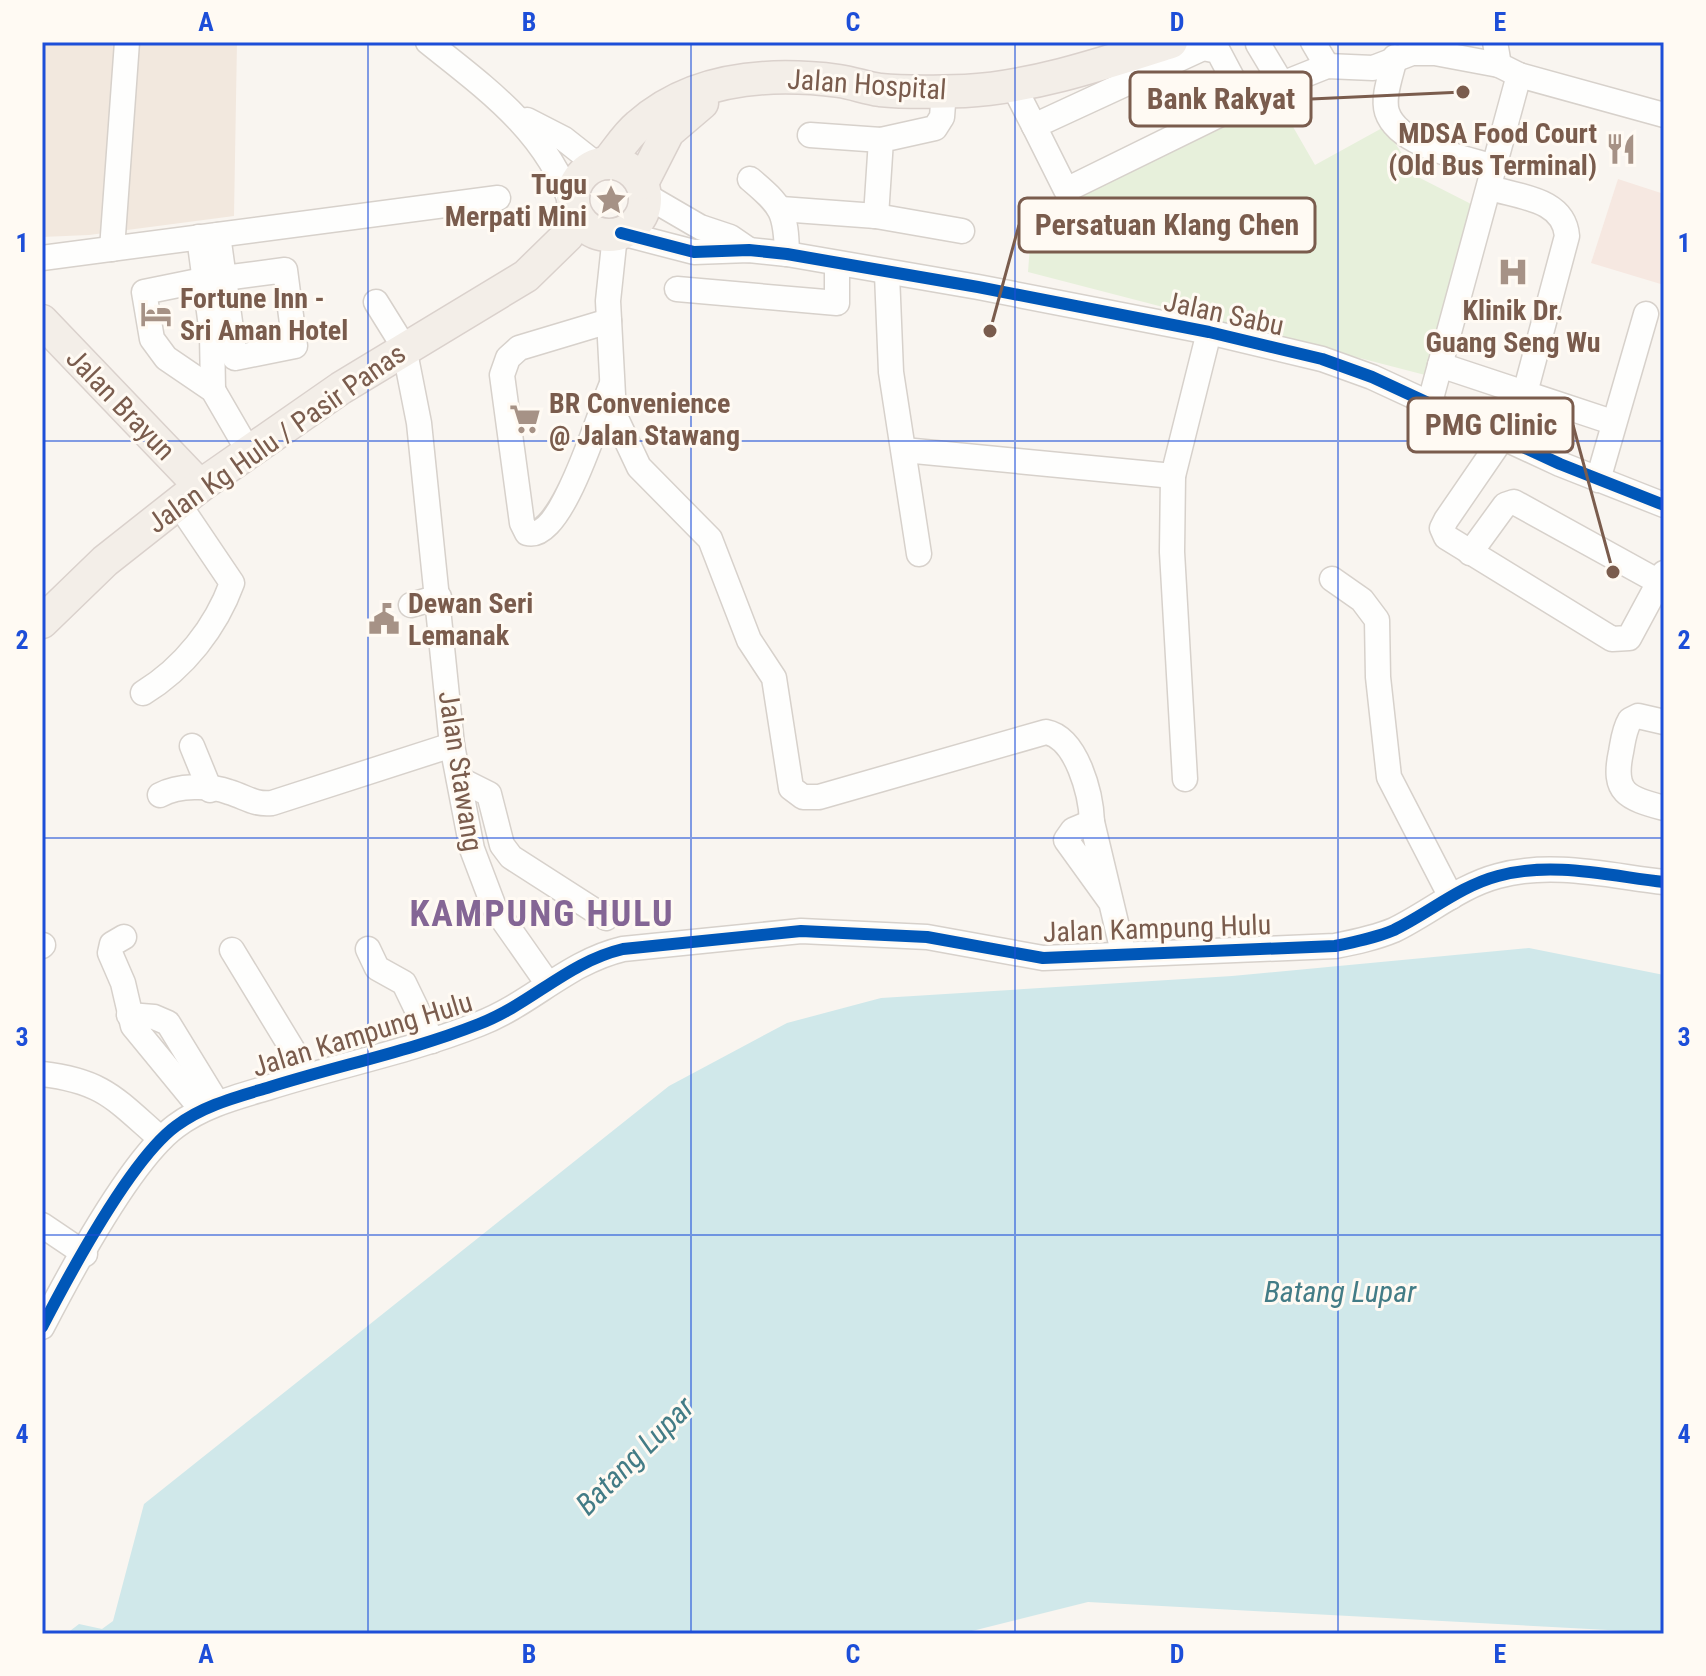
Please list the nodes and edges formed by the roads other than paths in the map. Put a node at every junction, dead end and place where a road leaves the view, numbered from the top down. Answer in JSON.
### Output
{"nodes":[{"id":1,"x":127,"y":42,"type":"edge"},
{"id":2,"x":428,"y":42,"type":"edge"},
{"id":3,"x":1171,"y":42,"type":"edge"},
{"id":4,"x":1313,"y":42,"type":"edge"},
{"id":5,"x":1258,"y":44,"type":"dead end"},
{"id":6,"x":1395,"y":57,"type":"junction"},
{"id":7,"x":1504,"y":61,"type":"edge"},
{"id":8,"x":1327,"y":66,"type":"junction"},
{"id":9,"x":748,"y":80,"type":"junction"},
{"id":10,"x":1282,"y":84,"type":"junction"},
{"id":11,"x":1013,"y":85,"type":"junction"},
{"id":12,"x":944,"y":91,"type":"junction"},
{"id":13,"x":1245,"y":102,"type":"junction"},
{"id":14,"x":518,"y":115,"type":"junction"},
{"id":15,"x":1664,"y":115,"type":"edge"},
{"id":16,"x":1034,"y":126,"type":"junction"},
{"id":17,"x":810,"y":135,"type":"dead end"},
{"id":18,"x":881,"y":140,"type":"junction"},
{"id":19,"x":602,"y":164,"type":"junction"},
{"id":20,"x":1493,"y":177,"type":"junction"},
{"id":21,"x":750,"y":179,"type":"dead end"},
{"id":22,"x":643,"y":189,"type":"junction"},
{"id":23,"x":498,"y":198,"type":"dead end"},
{"id":24,"x":781,"y":209,"type":"junction"},
{"id":25,"x":574,"y":210,"type":"junction"},
{"id":26,"x":876,"y":216,"type":"junction"},
{"id":27,"x":962,"y":231,"type":"dead end"},
{"id":28,"x":612,"y":234,"type":"junction"},
{"id":29,"x":209,"y":236,"type":"junction"},
{"id":30,"x":112,"y":249,"type":"junction"},
{"id":31,"x":749,"y":250,"type":"junction"},
{"id":32,"x":787,"y":254,"type":"junction"},
{"id":33,"x":42,"y":258,"type":"edge"},
{"id":34,"x":837,"y":265,"type":"junction"},
{"id":35,"x":887,"y":274,"type":"junction"},
{"id":36,"x":526,"y":276,"type":"junction"},
{"id":37,"x":214,"y":279,"type":"junction"},
{"id":38,"x":677,"y":289,"type":"dead end"},
{"id":39,"x":376,"y":302,"type":"dead end"},
{"id":40,"x":1646,"y":314,"type":"dead end"},
{"id":41,"x":42,"y":321,"type":"edge"},
{"id":42,"x":609,"y":321,"type":"junction"},
{"id":43,"x":1209,"y":332,"type":"junction"},
{"id":44,"x":404,"y":347,"type":"junction"},
{"id":45,"x":1440,"y":365,"type":"junction"},
{"id":46,"x":611,"y":385,"type":"junction"},
{"id":47,"x":213,"y":390,"type":"junction"},
{"id":48,"x":1525,"y":393,"type":"junction"},
{"id":49,"x":1430,"y":402,"type":"junction"},
{"id":50,"x":1612,"y":422,"type":"junction"},
{"id":51,"x":1503,"y":437,"type":"junction"},
{"id":52,"x":904,"y":450,"type":"junction"},
{"id":53,"x":249,"y":452,"type":"junction"},
{"id":54,"x":1173,"y":476,"type":"junction"},
{"id":55,"x":1598,"y":480,"type":"junction"},
{"id":56,"x":189,"y":495,"type":"junction"},
{"id":57,"x":1664,"y":505,"type":"edge"},
{"id":58,"x":1470,"y":553,"type":"junction"},
{"id":59,"x":919,"y":554,"type":"dead end"},
{"id":60,"x":1662,"y":577,"type":"edge"},
{"id":61,"x":1332,"y":579,"type":"dead end"},
{"id":62,"x":439,"y":597,"type":"junction"},
{"id":63,"x":411,"y":605,"type":"dead end"},
{"id":64,"x":42,"y":622,"type":"edge"},
{"id":65,"x":143,"y":693,"type":"dead end"},
{"id":66,"x":1664,"y":722,"type":"edge"},
{"id":67,"x":452,"y":745,"type":"junction"},
{"id":68,"x":192,"y":746,"type":"dead end"},
{"id":69,"x":459,"y":779,"type":"junction"},
{"id":70,"x":1185,"y":779,"type":"dead end"},
{"id":71,"x":210,"y":790,"type":"junction"},
{"id":72,"x":160,"y":795,"type":"dead end"},
{"id":73,"x":1664,"y":808,"type":"edge"},
{"id":74,"x":1664,"y":882,"type":"edge"},
{"id":75,"x":1451,"y":897,"type":"junction"},
{"id":76,"x":606,"y":918,"type":"dead end"},
{"id":77,"x":124,"y":937,"type":"dead end"},
{"id":78,"x":368,"y":949,"type":"dead end"},
{"id":79,"x":232,"y":950,"type":"dead end"},
{"id":80,"x":1123,"y":952,"type":"junction"},
{"id":81,"x":548,"y":984,"type":"junction"},
{"id":82,"x":432,"y":1041,"type":"junction"},
{"id":83,"x":42,"y":1074,"type":"edge"},
{"id":84,"x":308,"y":1075,"type":"junction"},
{"id":85,"x":210,"y":1106,"type":"junction"},
{"id":86,"x":161,"y":1139,"type":"junction"},
{"id":87,"x":42,"y":1225,"type":"edge"},
{"id":88,"x":85,"y":1254,"type":"junction"},
{"id":89,"x":42,"y":1327,"type":"edge"}],
"edges":[{"from":1,"to":30,"type":"street"},
{"from":2,"to":14,"type":"street"},
{"from":3,"to":11,"type":"main road","name":"Jalan Hospital"},
{"from":4,"to":8,"type":"street"},
{"from":5,"to":10,"type":"street"},
{"from":6,"to":7,"type":"street"},
{"from":6,"to":8,"type":"street"},
{"from":6,"to":20,"type":"street"},
{"from":7,"to":15,"type":"street"},
{"from":7,"to":20,"type":"street"},
{"from":8,"to":10,"type":"street"},
{"from":9,"to":12,"type":"main road","name":"Jalan Hospital"},
{"from":9,"to":19,"type":"main road"},
{"from":9,"to":22,"type":"main road"},
{"from":10,"to":13,"type":"street"},
{"from":11,"to":12,"type":"main road","name":"Jalan Hospital"},
{"from":11,"to":16,"type":"street"},
{"from":12,"to":18,"type":"street"},
{"from":13,"to":16,"type":"street"},
{"from":13,"to":16,"type":"street"},
{"from":14,"to":19,"type":"street"},
{"from":14,"to":25,"type":"street"},
{"from":17,"to":18,"type":"street"},
{"from":18,"to":26,"type":"street"},
{"from":19,"to":22,"type":"main road"},
{"from":19,"to":25,"type":"main road"},
{"from":20,"to":45,"type":"street"},
{"from":20,"to":48,"type":"street"},
{"from":21,"to":24,"type":"street"},
{"from":22,"to":28,"type":"main road"},
{"from":22,"to":31,"type":"street"},
{"from":23,"to":29,"type":"street"},
{"from":24,"to":26,"type":"street"},
{"from":24,"to":32,"type":"street"},
{"from":25,"to":28,"type":"main road"},
{"from":25,"to":36,"type":"main road"},
{"from":26,"to":27,"type":"street"},
{"from":28,"to":31,"type":"street"},
{"from":28,"to":36,"type":"main road"},
{"from":28,"to":42,"type":"street"},
{"from":29,"to":30,"type":"street"},
{"from":29,"to":37,"type":"street"},
{"from":30,"to":33,"type":"street"},
{"from":31,"to":32,"type":"street","name":"Jalan Sabu"},
{"from":32,"to":34,"type":"street","name":"Jalan Sabu"},
{"from":34,"to":35,"type":"street","name":"Jalan Sabu"},
{"from":34,"to":38,"type":"street"},
{"from":35,"to":43,"type":"street","name":"Jalan Sabu"},
{"from":35,"to":52,"type":"street"},
{"from":36,"to":44,"type":"main road","name":"Jalan Kg Hulu / Pasir Panas"},
{"from":37,"to":47,"type":"street"},
{"from":37,"to":47,"type":"street"},
{"from":39,"to":44,"type":"street"},
{"from":40,"to":50,"type":"street"},
{"from":41,"to":56,"type":"main road","name":"Jalan Brayun"},
{"from":42,"to":46,"type":"street"},
{"from":42,"to":46,"type":"street"},
{"from":43,"to":49,"type":"street","name":"Jalan Sabu"},
{"from":43,"to":54,"type":"street"},
{"from":44,"to":53,"type":"main road","name":"Jalan Kg Hulu / Pasir Panas"},
{"from":44,"to":62,"type":"street","name":"Jalan Stawang"},
{"from":45,"to":48,"type":"street"},
{"from":45,"to":49,"type":"street"},
{"from":46,"to":80,"type":"street"},
{"from":47,"to":53,"type":"street"},
{"from":48,"to":50,"type":"street"},
{"from":49,"to":51,"type":"street","name":"Jalan Sabu"},
{"from":50,"to":55,"type":"street"},
{"from":51,"to":55,"type":"street","name":"Jalan Sabu"},
{"from":51,"to":58,"type":"street"},
{"from":52,"to":54,"type":"street"},
{"from":52,"to":59,"type":"street"},
{"from":53,"to":56,"type":"main road","name":"Jalan Kg Hulu / Pasir Panas"},
{"from":54,"to":70,"type":"street"},
{"from":55,"to":57,"type":"street","name":"Jalan Sabu"},
{"from":56,"to":64,"type":"main road","name":"Jalan Kg Hulu / Pasir Panas"},
{"from":56,"to":65,"type":"street"},
{"from":58,"to":60,"type":"street"},
{"from":58,"to":60,"type":"street"},
{"from":61,"to":75,"type":"street"},
{"from":62,"to":63,"type":"street"},
{"from":62,"to":67,"type":"street","name":"Jalan Stawang"},
{"from":66,"to":73,"type":"street"},
{"from":67,"to":69,"type":"street","name":"Jalan Stawang"},
{"from":67,"to":71,"type":"street"},
{"from":68,"to":71,"type":"street"},
{"from":69,"to":76,"type":"street"},
{"from":69,"to":81,"type":"street","name":"Jalan Stawang"},
{"from":71,"to":72,"type":"street"},
{"from":74,"to":75,"type":"street","name":"Jalan Kampung Hulu"},
{"from":75,"to":80,"type":"street","name":"Jalan Kampung Hulu"},
{"from":77,"to":85,"type":"street"},
{"from":78,"to":82,"type":"street"},
{"from":79,"to":84,"type":"street"},
{"from":80,"to":81,"type":"street","name":"Jalan Kampung Hulu"},
{"from":81,"to":82,"type":"street","name":"Jalan Kampung Hulu"},
{"from":82,"to":84,"type":"street","name":"Jalan Kampung Hulu"},
{"from":83,"to":86,"type":"street"},
{"from":84,"to":85,"type":"street","name":"Jalan Kampung Hulu"},
{"from":85,"to":86,"type":"street","name":"Jalan Kampung Hulu"},
{"from":86,"to":88,"type":"street","name":"Jalan Kampung Hulu"},
{"from":87,"to":88,"type":"street"},
{"from":88,"to":89,"type":"street","name":"Jalan Kampung Hulu"}]}
